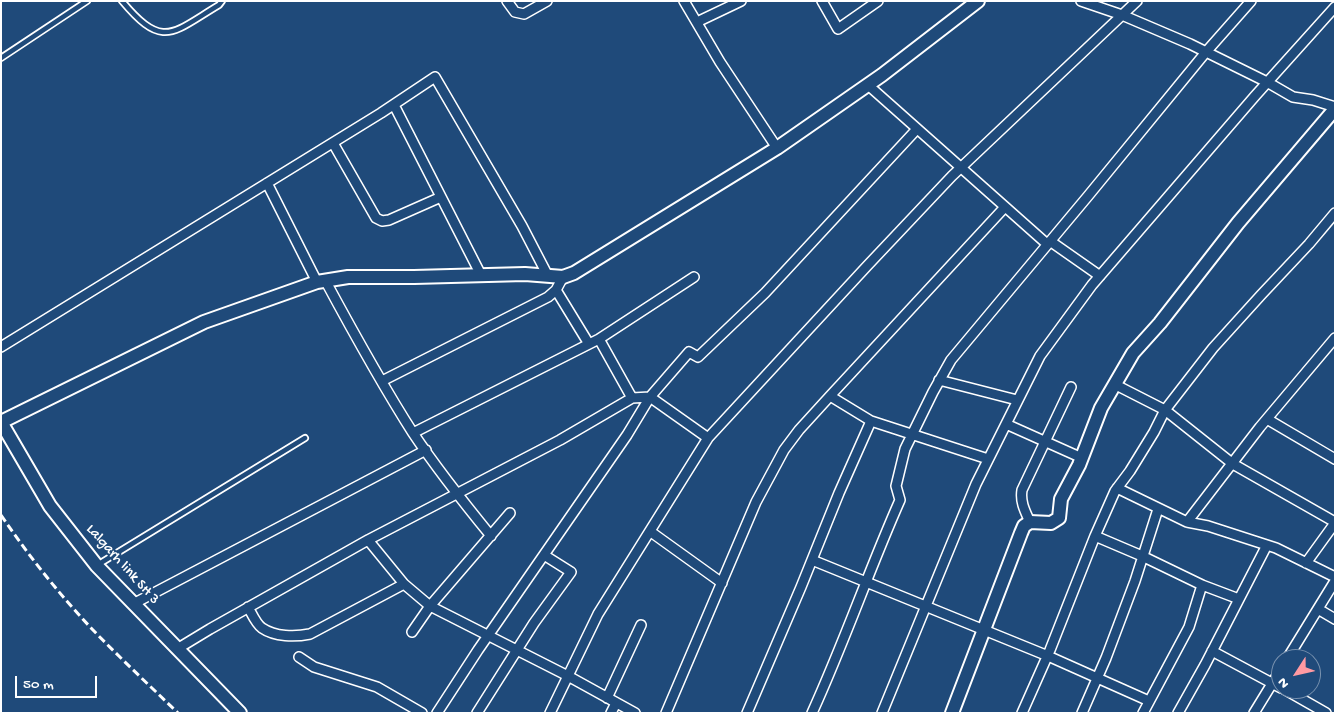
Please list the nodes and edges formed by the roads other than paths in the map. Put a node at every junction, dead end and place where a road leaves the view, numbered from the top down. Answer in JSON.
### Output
{"nodes":[{"id":1,"x":87,"y":1,"type":"edge"},
{"id":2,"x":122,"y":1,"type":"edge"},
{"id":3,"x":222,"y":1,"type":"edge"},
{"id":4,"x":507,"y":1,"type":"edge"},
{"id":5,"x":547,"y":1,"type":"edge"},
{"id":6,"x":684,"y":1,"type":"edge"},
{"id":7,"x":741,"y":1,"type":"edge"},
{"id":8,"x":822,"y":1,"type":"edge"},
{"id":9,"x":878,"y":1,"type":"edge"},
{"id":10,"x":978,"y":1,"type":"edge"},
{"id":11,"x":1081,"y":1,"type":"edge"},
{"id":12,"x":1137,"y":1,"type":"edge"},
{"id":13,"x":1251,"y":1,"type":"edge"},
{"id":14,"x":1335,"y":7,"type":"edge"},
{"id":15,"x":1122,"y":15,"type":"junction"},
{"id":16,"x":697,"y":22,"type":"junction"},
{"id":17,"x":1206,"y":52,"type":"junction"},
{"id":18,"x":1,"y":58,"type":"edge"},
{"id":19,"x":1267,"y":82,"type":"junction"},
{"id":20,"x":868,"y":85,"type":"junction"},
{"id":21,"x":394,"y":104,"type":"junction"},
{"id":22,"x":1335,"y":108,"type":"edge"},
{"id":23,"x":917,"y":129,"type":"junction"},
{"id":24,"x":333,"y":143,"type":"junction"},
{"id":25,"x":777,"y":148,"type":"junction"},
{"id":26,"x":960,"y":168,"type":"junction"},
{"id":27,"x":267,"y":183,"type":"junction"},
{"id":28,"x":441,"y":197,"type":"junction"},
{"id":29,"x":1005,"y":207,"type":"junction"},
{"id":30,"x":1335,"y":213,"type":"edge"},
{"id":31,"x":1049,"y":242,"type":"junction"},
{"id":32,"x":481,"y":276,"type":"junction"},
{"id":33,"x":548,"y":276,"type":"junction"},
{"id":34,"x":1100,"y":276,"type":"junction"},
{"id":35,"x":563,"y":277,"type":"junction"},
{"id":36,"x":694,"y":278,"type":"dead end"},
{"id":37,"x":321,"y":281,"type":"junction"},
{"id":38,"x":556,"y":290,"type":"junction"},
{"id":39,"x":1335,"y":338,"type":"edge"},
{"id":40,"x":599,"y":339,"type":"junction"},
{"id":41,"x":589,"y":344,"type":"junction"},
{"id":42,"x":1,"y":347,"type":"edge"},
{"id":43,"x":939,"y":380,"type":"junction"},
{"id":44,"x":382,"y":381,"type":"junction"},
{"id":45,"x":1114,"y":384,"type":"junction"},
{"id":46,"x":1070,"y":387,"type":"dead end"},
{"id":47,"x":830,"y":396,"type":"junction"},
{"id":48,"x":632,"y":398,"type":"junction"},
{"id":49,"x":650,"y":398,"type":"junction"},
{"id":50,"x":1018,"y":400,"type":"junction"},
{"id":51,"x":1165,"y":410,"type":"junction"},
{"id":52,"x":1267,"y":419,"type":"junction"},
{"id":53,"x":871,"y":421,"type":"junction"},
{"id":54,"x":1,"y":422,"type":"edge"},
{"id":55,"x":1006,"y":424,"type":"junction"},
{"id":56,"x":413,"y":433,"type":"junction"},
{"id":57,"x":912,"y":434,"type":"junction"},
{"id":58,"x":304,"y":438,"type":"dead end"},
{"id":59,"x":708,"y":438,"type":"junction"},
{"id":60,"x":1045,"y":442,"type":"junction"},
{"id":61,"x":426,"y":450,"type":"junction"},
{"id":62,"x":1082,"y":458,"type":"junction"},
{"id":63,"x":988,"y":459,"type":"junction"},
{"id":64,"x":1335,"y":459,"type":"edge"},
{"id":65,"x":1233,"y":464,"type":"junction"},
{"id":66,"x":1117,"y":488,"type":"junction"},
{"id":67,"x":456,"y":494,"type":"junction"},
{"id":68,"x":1158,"y":509,"type":"junction"},
{"id":69,"x":510,"y":512,"type":"dead end"},
{"id":70,"x":1030,"y":522,"type":"junction"},
{"id":71,"x":1187,"y":522,"type":"junction"},
{"id":72,"x":1335,"y":522,"type":"edge"},
{"id":73,"x":651,"y":532,"type":"junction"},
{"id":74,"x":491,"y":536,"type":"junction"},
{"id":75,"x":1095,"y":536,"type":"junction"},
{"id":76,"x":368,"y":540,"type":"junction"},
{"id":77,"x":1267,"y":545,"type":"junction"},
{"id":78,"x":544,"y":555,"type":"junction"},
{"id":79,"x":1142,"y":556,"type":"junction"},
{"id":80,"x":812,"y":560,"type":"junction"},
{"id":81,"x":1306,"y":563,"type":"junction"},
{"id":82,"x":97,"y":566,"type":"junction"},
{"id":83,"x":1335,"y":577,"type":"edge"},
{"id":84,"x":866,"y":581,"type":"junction"},
{"id":85,"x":1335,"y":581,"type":"edge"},
{"id":86,"x":722,"y":583,"type":"junction"},
{"id":87,"x":404,"y":584,"type":"junction"},
{"id":88,"x":1202,"y":585,"type":"junction"},
{"id":89,"x":1239,"y":599,"type":"junction"},
{"id":90,"x":133,"y":604,"type":"junction"},
{"id":91,"x":430,"y":606,"type":"junction"},
{"id":92,"x":248,"y":607,"type":"junction"},
{"id":93,"x":925,"y":607,"type":"junction"},
{"id":94,"x":1318,"y":609,"type":"junction"},
{"id":95,"x":1335,"y":619,"type":"edge"},
{"id":96,"x":640,"y":625,"type":"dead end"},
{"id":97,"x":984,"y":630,"type":"junction"},
{"id":98,"x":412,"y":632,"type":"dead end"},
{"id":99,"x":488,"y":636,"type":"junction"},
{"id":100,"x":177,"y":649,"type":"junction"},
{"id":101,"x":1293,"y":649,"type":"edge"},
{"id":102,"x":516,"y":650,"type":"junction"},
{"id":103,"x":1212,"y":651,"type":"junction"},
{"id":104,"x":1048,"y":656,"type":"junction"},
{"id":105,"x":299,"y":657,"type":"dead end"},
{"id":106,"x":568,"y":676,"type":"junction"},
{"id":107,"x":1098,"y":677,"type":"junction"},
{"id":108,"x":1271,"y":682,"type":"edge"},
{"id":109,"x":1271,"y":685,"type":"edge"},
{"id":110,"x":1301,"y":699,"type":"edge"},
{"id":111,"x":612,"y":700,"type":"junction"},
{"id":112,"x":1149,"y":702,"type":"junction"},
{"id":113,"x":240,"y":713,"type":"edge"},
{"id":114,"x":422,"y":713,"type":"edge"},
{"id":115,"x":437,"y":713,"type":"edge"},
{"id":116,"x":477,"y":713,"type":"edge"},
{"id":117,"x":550,"y":713,"type":"edge"},
{"id":118,"x":611,"y":713,"type":"edge"},
{"id":119,"x":635,"y":713,"type":"edge"},
{"id":120,"x":666,"y":713,"type":"edge"},
{"id":121,"x":747,"y":713,"type":"edge"},
{"id":122,"x":812,"y":713,"type":"edge"},
{"id":123,"x":882,"y":713,"type":"edge"},
{"id":124,"x":952,"y":713,"type":"edge"},
{"id":125,"x":1022,"y":713,"type":"edge"},
{"id":126,"x":1082,"y":713,"type":"edge"},
{"id":127,"x":1143,"y":713,"type":"edge"},
{"id":128,"x":1178,"y":713,"type":"edge"},
{"id":129,"x":1254,"y":713,"type":"edge"},
{"id":130,"x":1326,"y":713,"type":"edge"}],
"edges":[{"from":1,"to":18,"type":"lane"},
{"from":2,"to":3,"type":"lane"},
{"from":4,"to":5,"type":"street"},
{"from":6,"to":16,"type":"street"},
{"from":7,"to":16,"type":"street"},
{"from":8,"to":9,"type":"street"},
{"from":10,"to":20,"type":"street"},
{"from":11,"to":15,"type":"street"},
{"from":12,"to":15,"type":"street"},
{"from":13,"to":17,"type":"street"},
{"from":14,"to":19,"type":"street"},
{"from":15,"to":17,"type":"street"},
{"from":15,"to":26,"type":"street"},
{"from":16,"to":25,"type":"street"},
{"from":17,"to":19,"type":"street"},
{"from":17,"to":31,"type":"street"},
{"from":19,"to":22,"type":"street"},
{"from":19,"to":34,"type":"street"},
{"from":20,"to":23,"type":"street"},
{"from":20,"to":25,"type":"street"},
{"from":21,"to":24,"type":"street"},
{"from":21,"to":28,"type":"street"},
{"from":21,"to":33,"type":"street"},
{"from":22,"to":45,"type":"street"},
{"from":23,"to":26,"type":"street"},
{"from":23,"to":49,"type":"street"},
{"from":24,"to":27,"type":"street"},
{"from":24,"to":28,"type":"street"},
{"from":25,"to":35,"type":"street"},
{"from":26,"to":29,"type":"street"},
{"from":26,"to":59,"type":"street"},
{"from":27,"to":37,"type":"street"},
{"from":27,"to":42,"type":"street"},
{"from":28,"to":32,"type":"street"},
{"from":29,"to":31,"type":"street"},
{"from":29,"to":47,"type":"street"},
{"from":30,"to":51,"type":"street"},
{"from":31,"to":34,"type":"street"},
{"from":31,"to":43,"type":"street"},
{"from":32,"to":33,"type":"street"},
{"from":32,"to":37,"type":"street"},
{"from":33,"to":35,"type":"street"},
{"from":34,"to":50,"type":"street"},
{"from":35,"to":38,"type":"street"},
{"from":36,"to":40,"type":"street"},
{"from":37,"to":44,"type":"street"},
{"from":37,"to":54,"type":"street"},
{"from":38,"to":41,"type":"street"},
{"from":38,"to":44,"type":"street"},
{"from":39,"to":52,"type":"street"},
{"from":40,"to":41,"type":"street"},
{"from":40,"to":48,"type":"street"},
{"from":41,"to":56,"type":"street"},
{"from":43,"to":50,"type":"street"},
{"from":43,"to":57,"type":"street"},
{"from":44,"to":56,"type":"street"},
{"from":45,"to":51,"type":"street"},
{"from":45,"to":62,"type":"street"},
{"from":46,"to":60,"type":"street"},
{"from":47,"to":53,"type":"street"},
{"from":47,"to":86,"type":"street"},
{"from":48,"to":49,"type":"street"},
{"from":48,"to":67,"type":"street"},
{"from":49,"to":59,"type":"street"},
{"from":49,"to":78,"type":"street"},
{"from":50,"to":55,"type":"street"},
{"from":51,"to":65,"type":"street"},
{"from":51,"to":66,"type":"street"},
{"from":52,"to":64,"type":"street"},
{"from":52,"to":65,"type":"street"},
{"from":53,"to":57,"type":"street"},
{"from":53,"to":80,"type":"street"},
{"from":54,"to":82,"type":"street","name":"Lalgarh link SH 3"},
{"from":55,"to":60,"type":"street"},
{"from":55,"to":63,"type":"street"},
{"from":56,"to":61,"type":"street"},
{"from":57,"to":63,"type":"street"},
{"from":57,"to":84,"type":"street"},
{"from":58,"to":82,"type":"lane"},
{"from":59,"to":73,"type":"street"},
{"from":60,"to":62,"type":"street"},
{"from":60,"to":70,"type":"street"},
{"from":61,"to":67,"type":"street"},
{"from":61,"to":90,"type":"street"},
{"from":62,"to":70,"type":"street"},
{"from":63,"to":93,"type":"street"},
{"from":65,"to":71,"type":"street"},
{"from":65,"to":72,"type":"street"},
{"from":66,"to":68,"type":"street"},
{"from":66,"to":75,"type":"street"},
{"from":67,"to":74,"type":"street"},
{"from":67,"to":76,"type":"street"},
{"from":68,"to":71,"type":"street"},
{"from":68,"to":79,"type":"street"},
{"from":69,"to":74,"type":"street"},
{"from":70,"to":97,"type":"street"},
{"from":71,"to":77,"type":"street"},
{"from":72,"to":81,"type":"street"},
{"from":73,"to":86,"type":"street"},
{"from":73,"to":106,"type":"street"},
{"from":74,"to":91,"type":"street"},
{"from":75,"to":79,"type":"street"},
{"from":75,"to":104,"type":"street"},
{"from":76,"to":87,"type":"street"},
{"from":76,"to":92,"type":"street"},
{"from":77,"to":81,"type":"street"},
{"from":77,"to":89,"type":"street"},
{"from":78,"to":99,"type":"street"},
{"from":78,"to":102,"type":"street"},
{"from":79,"to":88,"type":"street"},
{"from":79,"to":107,"type":"street"},
{"from":80,"to":84,"type":"street"},
{"from":80,"to":121,"type":"street"},
{"from":81,"to":83,"type":"street"},
{"from":82,"to":90,"type":"street","name":"Lalgarh link SH 3"},
{"from":84,"to":93,"type":"street"},
{"from":84,"to":122,"type":"street"},
{"from":85,"to":94,"type":"street"},
{"from":86,"to":120,"type":"street"},
{"from":87,"to":91,"type":"street"},
{"from":87,"to":92,"type":"street"},
{"from":88,"to":89,"type":"street"},
{"from":88,"to":112,"type":"street"},
{"from":89,"to":103,"type":"street"},
{"from":90,"to":100,"type":"street","name":"Lalgarh link SH 3"},
{"from":91,"to":98,"type":"street"},
{"from":91,"to":99,"type":"street"},
{"from":92,"to":100,"type":"street"},
{"from":93,"to":97,"type":"street"},
{"from":93,"to":123,"type":"street"},
{"from":94,"to":95,"type":"street"},
{"from":94,"to":101,"type":"street"},
{"from":96,"to":111,"type":"street"},
{"from":97,"to":104,"type":"street"},
{"from":97,"to":124,"type":"street"},
{"from":99,"to":102,"type":"street"},
{"from":99,"to":115,"type":"street"},
{"from":100,"to":113,"type":"street","name":"Lalgarh link SH 3"},
{"from":102,"to":106,"type":"street"},
{"from":102,"to":116,"type":"street"},
{"from":103,"to":108,"type":"street"},
{"from":103,"to":128,"type":"street"},
{"from":104,"to":107,"type":"street"},
{"from":104,"to":125,"type":"street"},
{"from":105,"to":114,"type":"street"},
{"from":106,"to":111,"type":"street"},
{"from":106,"to":117,"type":"street"},
{"from":107,"to":112,"type":"street"},
{"from":107,"to":126,"type":"street"},
{"from":109,"to":129,"type":"street"},
{"from":110,"to":130,"type":"street"},
{"from":111,"to":118,"type":"street"},
{"from":111,"to":119,"type":"street"},
{"from":112,"to":127,"type":"street"}]}
